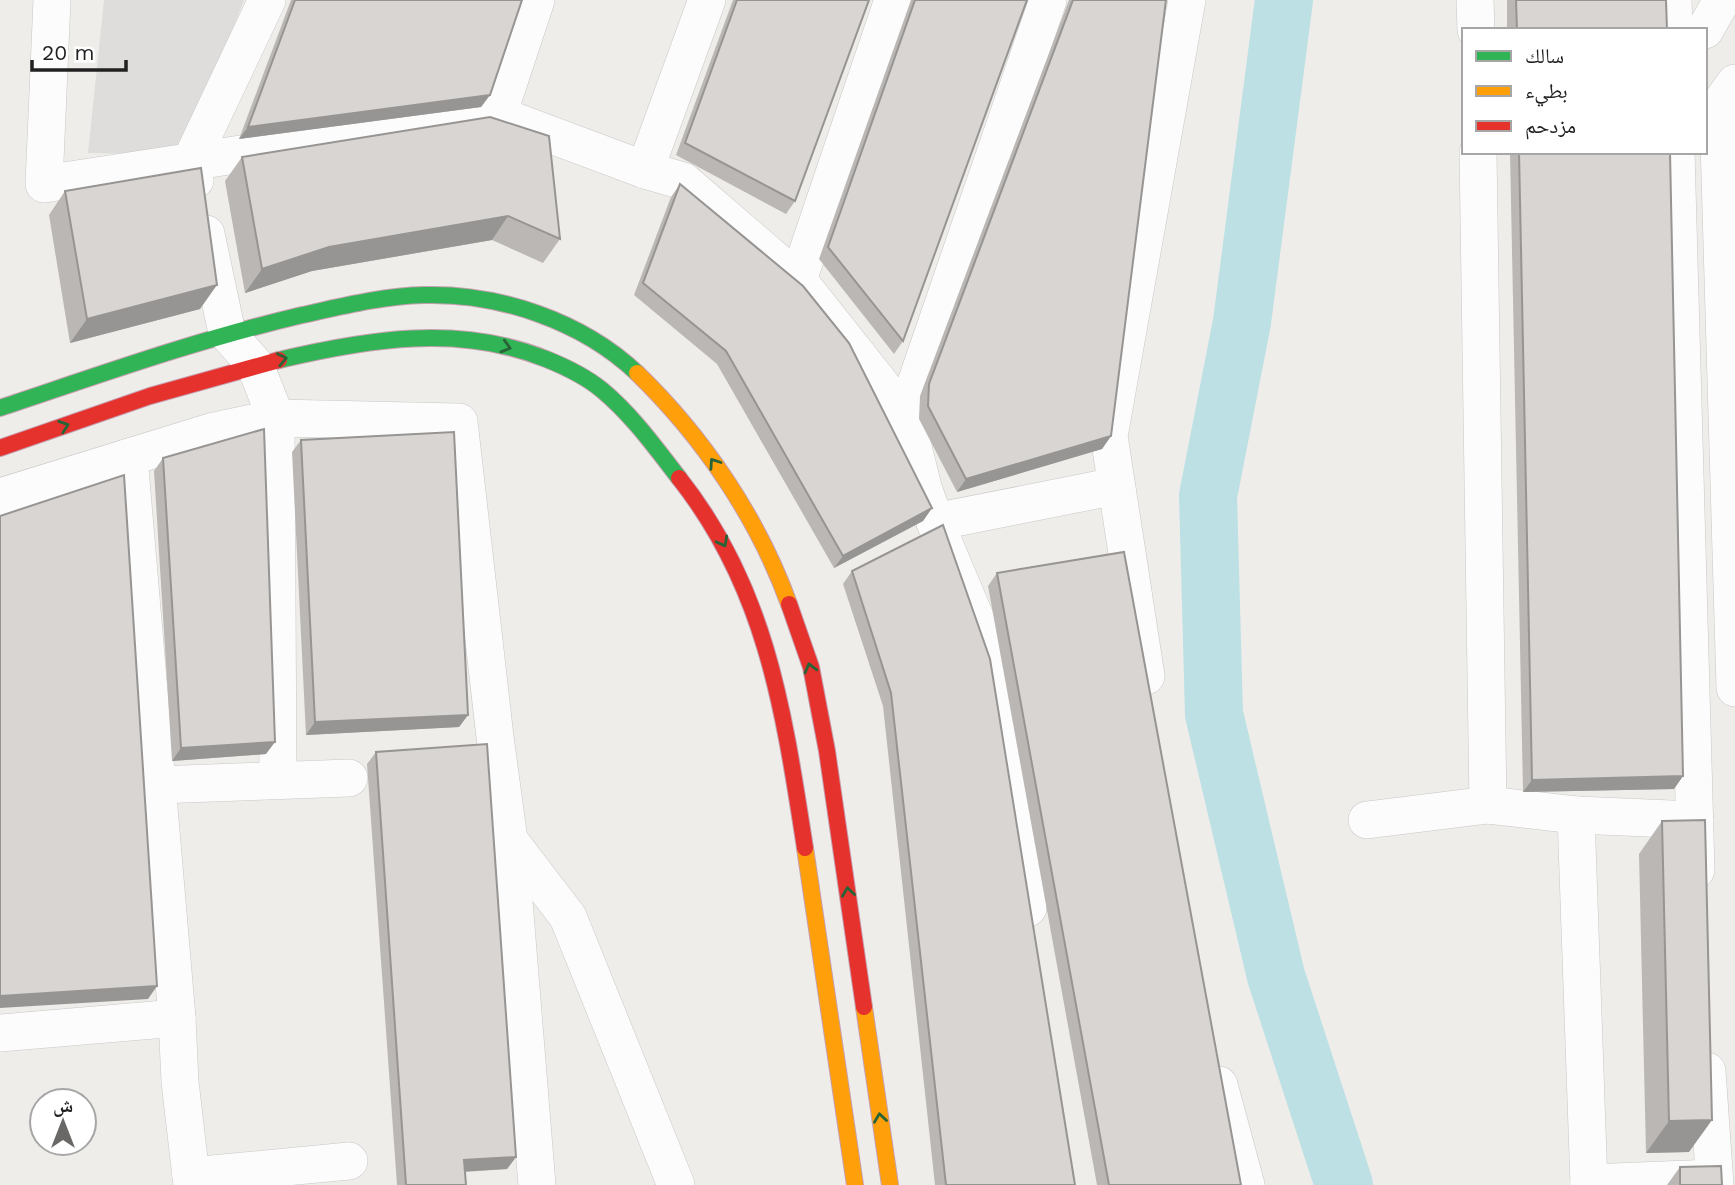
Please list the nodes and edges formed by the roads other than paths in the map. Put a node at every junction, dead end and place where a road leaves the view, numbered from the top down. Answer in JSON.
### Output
{"nodes":[{"id":1,"x":52,"y":0,"type":"edge"},
{"id":2,"x":267,"y":0,"type":"edge"},
{"id":3,"x":536,"y":0,"type":"edge"},
{"id":4,"x":707,"y":0,"type":"edge"},
{"id":5,"x":893,"y":0,"type":"edge"},
{"id":6,"x":1048,"y":0,"type":"edge"},
{"id":7,"x":1187,"y":0,"type":"edge"},
{"id":8,"x":1475,"y":0,"type":"edge"},
{"id":9,"x":1673,"y":0,"type":"edge"},
{"id":10,"x":1722,"y":0,"type":"edge"},
{"id":11,"x":1476,"y":28,"type":"edge"},
{"id":12,"x":1674,"y":28,"type":"edge"},
{"id":13,"x":1706,"y":28,"type":"edge"},
{"id":14,"x":1735,"y":83,"type":"edge"},
{"id":15,"x":498,"y":115,"type":"junction"},
{"id":16,"x":1478,"y":154,"type":"edge"},
{"id":17,"x":1676,"y":154,"type":"edge"},
{"id":18,"x":191,"y":161,"type":"junction"},
{"id":19,"x":645,"y":170,"type":"junction"},
{"id":20,"x":797,"y":280,"type":"junction"},
{"id":21,"x":227,"y":333,"type":"junction"},
{"id":22,"x":255,"y":365,"type":"junction"},
{"id":23,"x":0,"y":408,"type":"edge"},
{"id":24,"x":905,"y":415,"type":"junction"},
{"id":25,"x":276,"y":418,"type":"junction"},
{"id":26,"x":0,"y":448,"type":"edge"},
{"id":27,"x":129,"y":457,"type":"junction"},
{"id":28,"x":1116,"y":486,"type":"junction"},
{"id":29,"x":0,"y":497,"type":"edge"},
{"id":30,"x":935,"y":522,"type":"junction"},
{"id":31,"x":1735,"y":688,"type":"edge"},
{"id":32,"x":1150,"y":702,"type":"edge"},
{"id":33,"x":349,"y":778,"type":"dead end"},
{"id":34,"x":278,"y":780,"type":"junction"},
{"id":35,"x":156,"y":785,"type":"junction"},
{"id":36,"x":1488,"y":804,"type":"junction"},
{"id":37,"x":1576,"y":815,"type":"junction"},
{"id":38,"x":1367,"y":820,"type":"dead end"},
{"id":39,"x":1695,"y":820,"type":"junction"},
{"id":40,"x":509,"y":841,"type":"junction"},
{"id":41,"x":1697,"y":897,"type":"edge"},
{"id":42,"x":1032,"y":940,"type":"edge"},
{"id":43,"x":177,"y":1018,"type":"junction"},
{"id":44,"x":0,"y":1032,"type":"edge"},
{"id":45,"x":1706,"y":1044,"type":"edge"},
{"id":46,"x":1212,"y":1050,"type":"edge"},
{"id":47,"x":349,"y":1161,"type":"dead end"},
{"id":48,"x":192,"y":1180,"type":"edge"},
{"id":49,"x":1714,"y":1181,"type":"edge"},
{"id":50,"x":1589,"y":1184,"type":"edge"},
{"id":51,"x":537,"y":1185,"type":"edge"},
{"id":52,"x":676,"y":1185,"type":"edge"},
{"id":53,"x":855,"y":1185,"type":"edge"},
{"id":54,"x":890,"y":1185,"type":"edge"},
{"id":55,"x":1246,"y":1185,"type":"edge"}],
"edges":[{"from":1,"to":18,"type":"street"},
{"from":2,"to":18,"type":"street"},
{"from":3,"to":15,"type":"street"},
{"from":4,"to":19,"type":"street"},
{"from":5,"to":20,"type":"street"},
{"from":6,"to":24,"type":"street"},
{"from":7,"to":28,"type":"street"},
{"from":8,"to":11,"type":"street"},
{"from":9,"to":12,"type":"street"},
{"from":10,"to":13,"type":"street"},
{"from":14,"to":31,"type":"street"},
{"from":15,"to":18,"type":"street"},
{"from":15,"to":19,"type":"street"},
{"from":16,"to":36,"type":"street"},
{"from":17,"to":39,"type":"street"},
{"from":18,"to":21,"type":"street"},
{"from":19,"to":20,"type":"street"},
{"from":20,"to":24,"type":"street"},
{"from":21,"to":22,"type":"street"},
{"from":21,"to":23,"type":"highway"},
{"from":54,"to":21,"type":"highway","one_way":true},
{"from":22,"to":25,"type":"street"},
{"from":26,"to":22,"type":"highway","one_way":true},
{"from":22,"to":53,"type":"highway","one_way":true},
{"from":24,"to":30,"type":"street"},
{"from":25,"to":27,"type":"street"},
{"from":25,"to":34,"type":"street"},
{"from":25,"to":40,"type":"street"},
{"from":27,"to":29,"type":"street"},
{"from":27,"to":35,"type":"street"},
{"from":28,"to":30,"type":"street"},
{"from":28,"to":32,"type":"street"},
{"from":30,"to":42,"type":"street"},
{"from":33,"to":34,"type":"street"},
{"from":34,"to":35,"type":"street"},
{"from":35,"to":43,"type":"street"},
{"from":36,"to":37,"type":"street"},
{"from":36,"to":38,"type":"street"},
{"from":37,"to":39,"type":"street"},
{"from":37,"to":50,"type":"street"},
{"from":39,"to":41,"type":"street"},
{"from":40,"to":51,"type":"street"},
{"from":40,"to":52,"type":"street"},
{"from":43,"to":44,"type":"street"},
{"from":43,"to":48,"type":"street"},
{"from":45,"to":49,"type":"street"},
{"from":46,"to":55,"type":"street"},
{"from":47,"to":48,"type":"street"},
{"from":49,"to":50,"type":"street"}]}
